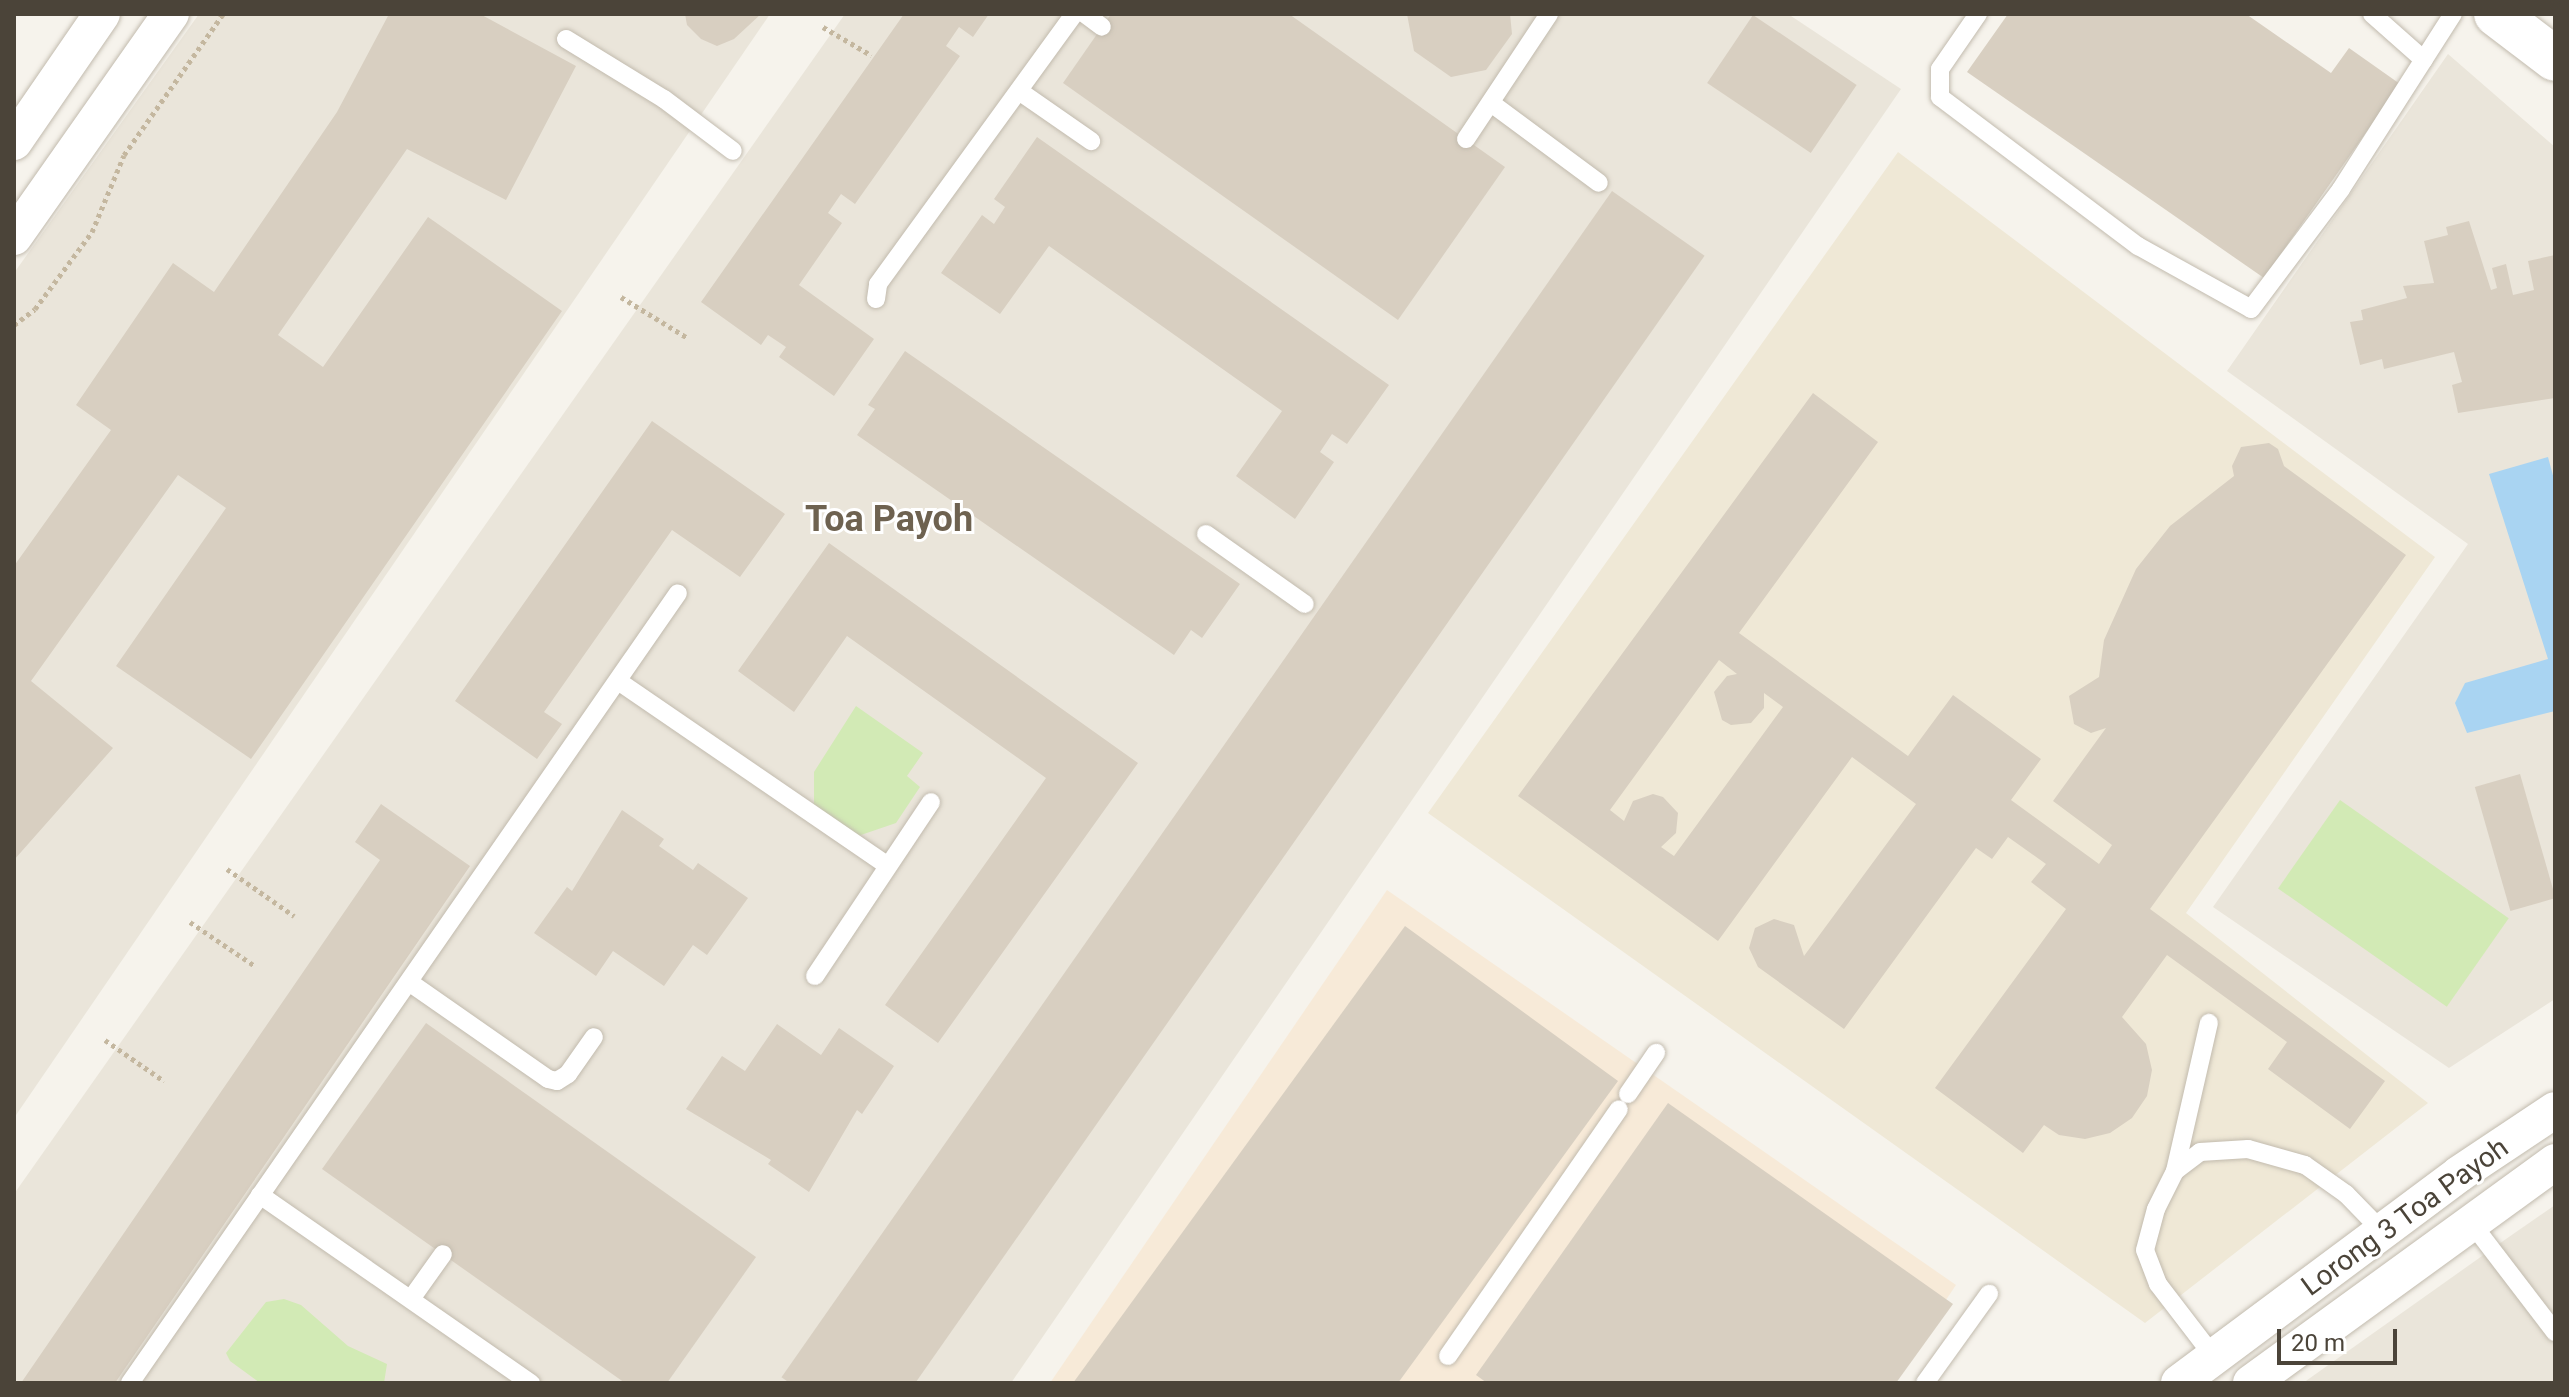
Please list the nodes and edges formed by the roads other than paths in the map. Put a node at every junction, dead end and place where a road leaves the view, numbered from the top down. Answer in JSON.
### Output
{"nodes":[{"id":1,"x":102,"y":14,"type":"edge"},
{"id":2,"x":171,"y":14,"type":"edge"},
{"id":3,"x":1074,"y":14,"type":"edge"},
{"id":4,"x":1085,"y":14,"type":"edge"},
{"id":5,"x":1549,"y":14,"type":"edge"},
{"id":6,"x":1978,"y":14,"type":"edge"},
{"id":7,"x":2372,"y":14,"type":"edge"},
{"id":8,"x":2453,"y":14,"type":"edge"},
{"id":9,"x":2496,"y":14,"type":"edge"},
{"id":10,"x":1102,"y":27,"type":"dead end"},
{"id":11,"x":566,"y":39,"type":"dead end"},
{"id":12,"x":2555,"y":59,"type":"edge"},
{"id":13,"x":2424,"y":60,"type":"junction"},
{"id":14,"x":1019,"y":91,"type":"junction"},
{"id":15,"x":1491,"y":103,"type":"junction"},
{"id":16,"x":1466,"y":139,"type":"dead end"},
{"id":17,"x":1091,"y":141,"type":"dead end"},
{"id":18,"x":14,"y":142,"type":"edge"},
{"id":19,"x":733,"y":151,"type":"dead end"},
{"id":20,"x":1599,"y":183,"type":"dead end"},
{"id":21,"x":14,"y":237,"type":"edge"},
{"id":22,"x":876,"y":299,"type":"dead end"},
{"id":23,"x":1206,"y":534,"type":"dead end"},
{"id":24,"x":678,"y":593,"type":"dead end"},
{"id":25,"x":1305,"y":604,"type":"dead end"},
{"id":26,"x":618,"y":681,"type":"junction"},
{"id":27,"x":931,"y":802,"type":"dead end"},
{"id":28,"x":888,"y":866,"type":"junction"},
{"id":29,"x":815,"y":976,"type":"dead end"},
{"id":30,"x":409,"y":982,"type":"junction"},
{"id":31,"x":2209,"y":1023,"type":"dead end"},
{"id":32,"x":594,"y":1037,"type":"dead end"},
{"id":33,"x":1656,"y":1053,"type":"dead end"},
{"id":34,"x":2555,"y":1110,"type":"edge"},
{"id":35,"x":2555,"y":1162,"type":"edge"},
{"id":36,"x":2175,"y":1171,"type":"junction"},
{"id":37,"x":260,"y":1195,"type":"junction"},
{"id":38,"x":2470,"y":1221,"type":"junction"},
{"id":39,"x":2382,"y":1231,"type":"junction"},
{"id":40,"x":443,"y":1254,"type":"dead end"},
{"id":41,"x":1989,"y":1294,"type":"dead end"},
{"id":42,"x":411,"y":1299,"type":"junction"},
{"id":43,"x":2555,"y":1332,"type":"edge"},
{"id":44,"x":1448,"y":1356,"type":"dead end"},
{"id":45,"x":2214,"y":1357,"type":"junction"},
{"id":46,"x":130,"y":1383,"type":"edge"},
{"id":47,"x":531,"y":1383,"type":"edge"},
{"id":48,"x":1925,"y":1383,"type":"edge"},
{"id":49,"x":2179,"y":1383,"type":"edge"},
{"id":50,"x":2251,"y":1383,"type":"edge"}],
"edges":[{"from":1,"to":18,"type":"street"},
{"from":2,"to":21,"type":"street"},
{"from":3,"to":14,"type":"lane"},
{"from":4,"to":10,"type":"lane"},
{"from":5,"to":15,"type":"lane"},
{"from":6,"to":13,"type":"lane"},
{"from":7,"to":13,"type":"lane"},
{"from":8,"to":13,"type":"lane"},
{"from":9,"to":12,"type":"street"},
{"from":11,"to":19,"type":"lane"},
{"from":14,"to":17,"type":"lane"},
{"from":14,"to":22,"type":"lane"},
{"from":15,"to":16,"type":"lane"},
{"from":15,"to":20,"type":"lane"},
{"from":23,"to":25,"type":"lane"},
{"from":24,"to":26,"type":"lane"},
{"from":26,"to":28,"type":"lane"},
{"from":26,"to":30,"type":"lane"},
{"from":27,"to":28,"type":"lane"},
{"from":28,"to":29,"type":"lane"},
{"from":30,"to":32,"type":"lane"},
{"from":30,"to":37,"type":"lane"},
{"from":31,"to":36,"type":"lane"},
{"from":33,"to":44,"type":"lane"},
{"from":34,"to":39,"type":"street","name":"Lorong 3 Toa Payoh"},
{"from":35,"to":38,"type":"street","name":"Lorong 3 Toa Payoh"},
{"from":36,"to":39,"type":"lane"},
{"from":36,"to":45,"type":"lane"},
{"from":37,"to":42,"type":"lane"},
{"from":37,"to":46,"type":"lane"},
{"from":38,"to":43,"type":"lane"},
{"from":38,"to":50,"type":"street","name":"Lorong 3 Toa Payoh"},
{"from":39,"to":45,"type":"street","name":"Lorong 3 Toa Payoh"},
{"from":40,"to":42,"type":"lane"},
{"from":41,"to":48,"type":"lane"},
{"from":42,"to":47,"type":"lane"},
{"from":45,"to":49,"type":"street","name":"Lorong 3 Toa Payoh"}]}
